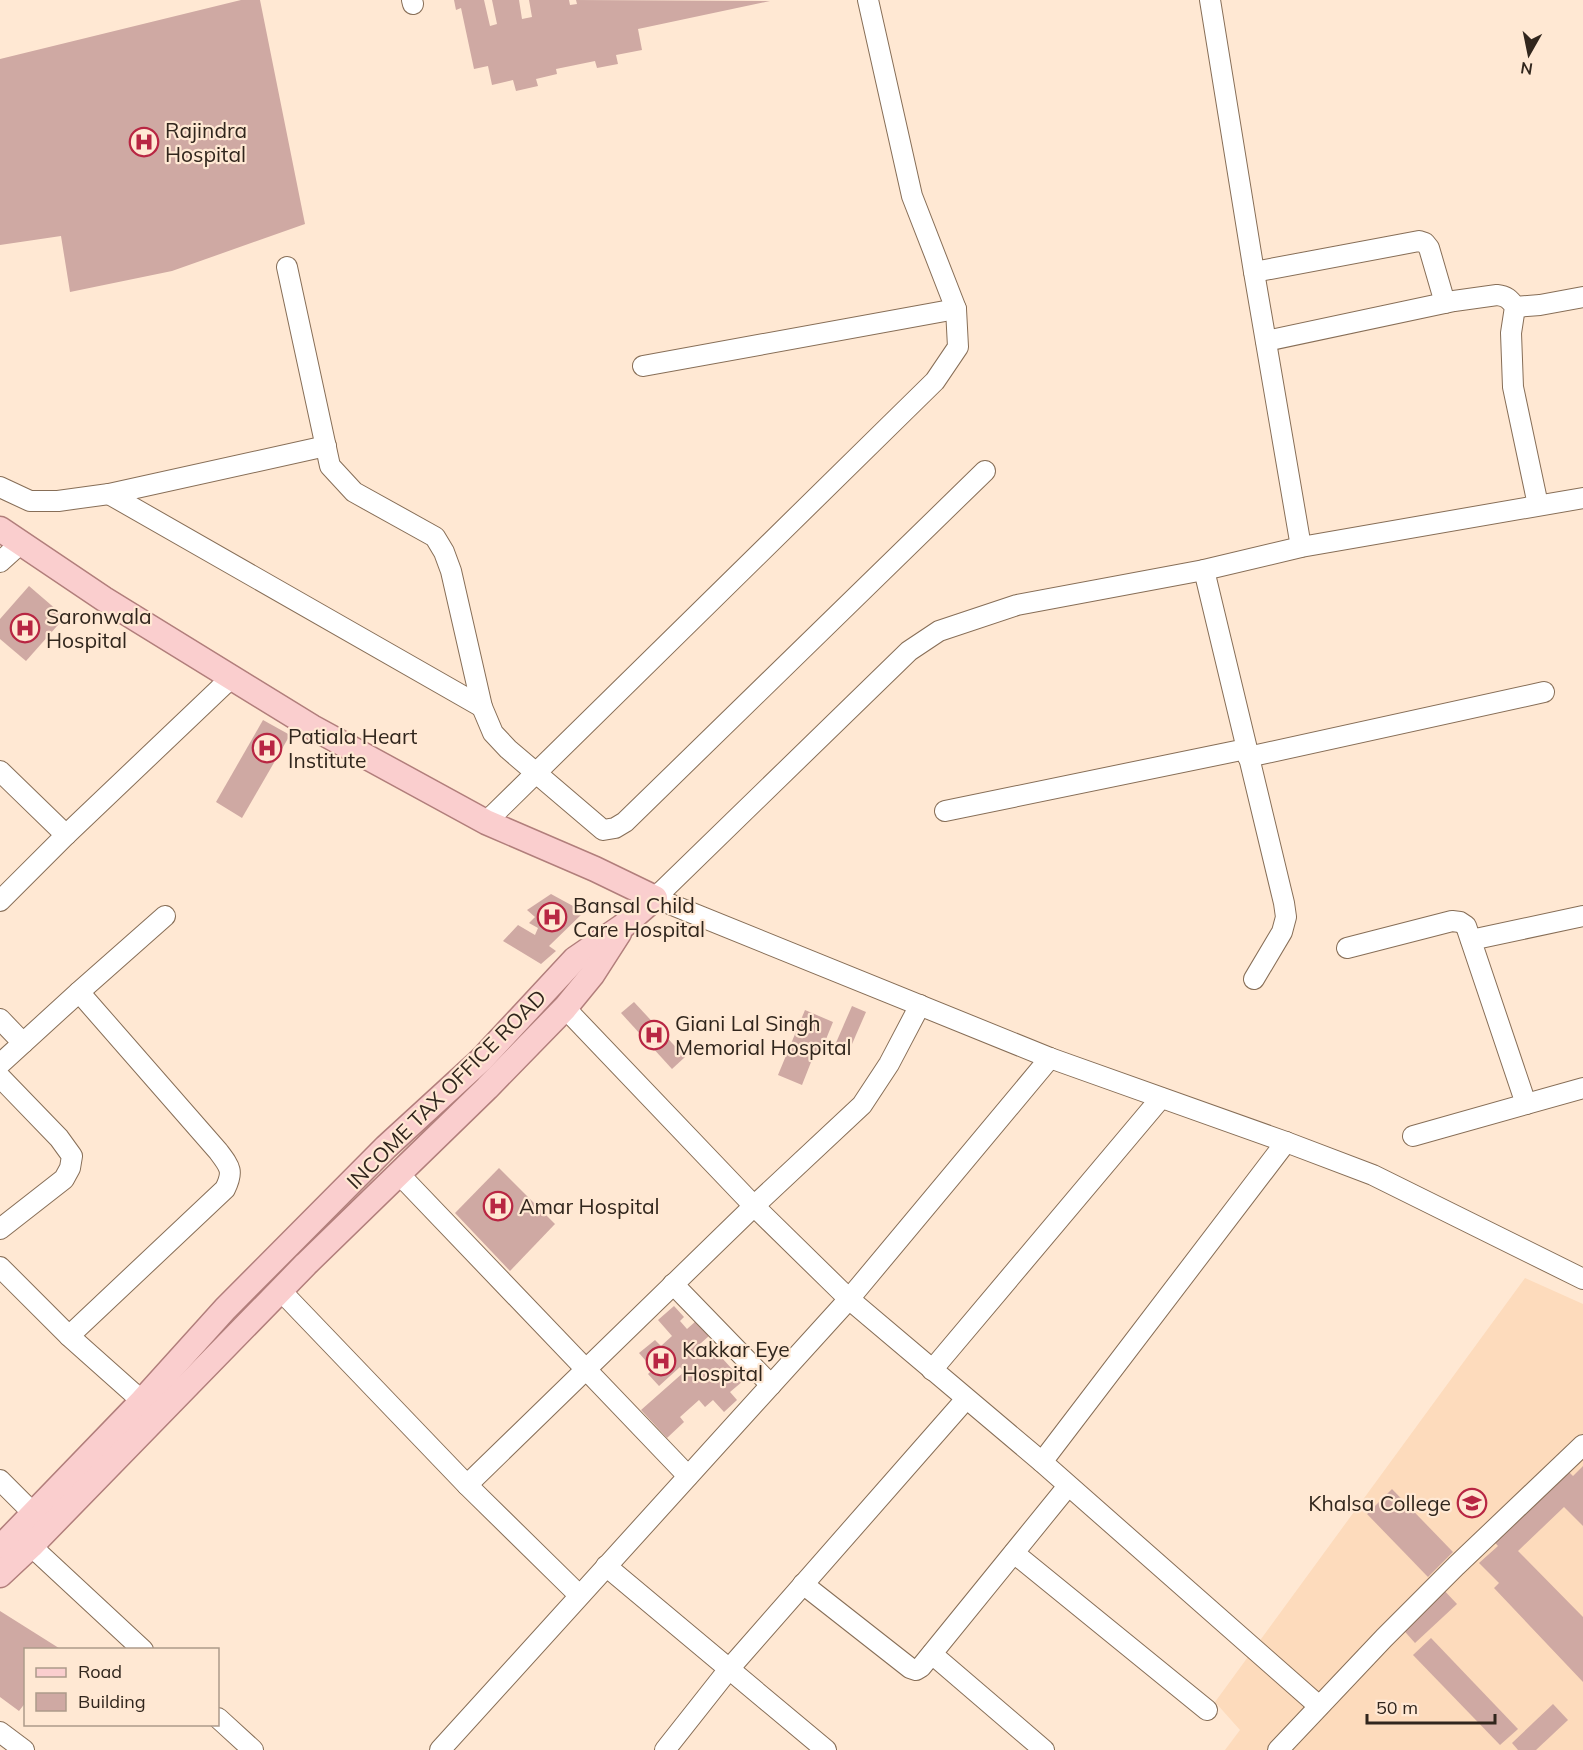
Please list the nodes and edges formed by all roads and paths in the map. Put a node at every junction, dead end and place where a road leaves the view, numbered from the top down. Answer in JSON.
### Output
{"nodes":[{"id":1,"x":868,"y":0,"type":"edge"},
{"id":2,"x":1210,"y":0,"type":"edge"},
{"id":3,"x":287,"y":267,"type":"dead end"},
{"id":4,"x":1254,"y":272,"type":"junction"},
{"id":5,"x":1583,"y":297,"type":"edge"},
{"id":6,"x":1445,"y":303,"type":"junction"},
{"id":7,"x":1515,"y":307,"type":"junction"},
{"id":8,"x":956,"y":309,"type":"junction"},
{"id":9,"x":1266,"y":341,"type":"junction"},
{"id":10,"x":643,"y":366,"type":"dead end"},
{"id":11,"x":326,"y":446,"type":"junction"},
{"id":12,"x":985,"y":471,"type":"dead end"},
{"id":13,"x":0,"y":487,"type":"edge"},
{"id":14,"x":110,"y":494,"type":"junction"},
{"id":15,"x":1583,"y":498,"type":"edge"},
{"id":16,"x":1538,"y":505,"type":"junction"},
{"id":17,"x":0,"y":529,"type":"edge"},
{"id":18,"x":21,"y":543,"type":"junction"},
{"id":19,"x":1301,"y":547,"type":"junction"},
{"id":20,"x":0,"y":562,"type":"edge"},
{"id":21,"x":1204,"y":570,"type":"junction"},
{"id":22,"x":232,"y":677,"type":"junction"},
{"id":23,"x":1544,"y":692,"type":"dead end"},
{"id":24,"x":482,"y":707,"type":"junction"},
{"id":25,"x":1247,"y":753,"type":"junction"},
{"id":26,"x":0,"y":771,"type":"edge"},
{"id":27,"x":535,"y":772,"type":"junction"},
{"id":28,"x":945,"y":811,"type":"dead end"},
{"id":29,"x":486,"y":822,"type":"junction"},
{"id":30,"x":66,"y":835,"type":"junction"},
{"id":31,"x":655,"y":898,"type":"junction"},
{"id":32,"x":0,"y":901,"type":"edge"},
{"id":33,"x":165,"y":916,"type":"dead end"},
{"id":34,"x":1583,"y":916,"type":"edge"},
{"id":35,"x":623,"y":926,"type":"junction"},
{"id":36,"x":1471,"y":940,"type":"junction"},
{"id":37,"x":1347,"y":948,"type":"dead end"},
{"id":38,"x":1254,"y":979,"type":"dead end"},
{"id":39,"x":79,"y":992,"type":"junction"},
{"id":40,"x":920,"y":1005,"type":"junction"},
{"id":41,"x":565,"y":1008,"type":"junction"},
{"id":42,"x":0,"y":1019,"type":"edge"},
{"id":43,"x":23,"y":1043,"type":"junction"},
{"id":44,"x":1050,"y":1058,"type":"junction"},
{"id":45,"x":0,"y":1064,"type":"edge"},
{"id":46,"x":0,"y":1077,"type":"edge"},
{"id":47,"x":1583,"y":1088,"type":"edge"},
{"id":48,"x":1161,"y":1098,"type":"junction"},
{"id":49,"x":1526,"y":1104,"type":"junction"},
{"id":50,"x":1413,"y":1136,"type":"dead end"},
{"id":51,"x":1286,"y":1142,"type":"junction"},
{"id":52,"x":399,"y":1174,"type":"junction"},
{"id":53,"x":753,"y":1206,"type":"junction"},
{"id":54,"x":0,"y":1229,"type":"edge"},
{"id":55,"x":0,"y":1267,"type":"edge"},
{"id":56,"x":1583,"y":1279,"type":"edge"},
{"id":57,"x":673,"y":1284,"type":"junction"},
{"id":58,"x":281,"y":1292,"type":"junction"},
{"id":59,"x":849,"y":1299,"type":"junction"},
{"id":60,"x":69,"y":1336,"type":"junction"},
{"id":61,"x":586,"y":1369,"type":"junction"},
{"id":62,"x":932,"y":1370,"type":"junction"},
{"id":63,"x":771,"y":1385,"type":"junction"},
{"id":64,"x":966,"y":1398,"type":"junction"},
{"id":65,"x":142,"y":1401,"type":"junction"},
{"id":66,"x":1583,"y":1445,"type":"edge"},
{"id":67,"x":1042,"y":1462,"type":"junction"},
{"id":68,"x":688,"y":1476,"type":"junction"},
{"id":69,"x":0,"y":1480,"type":"edge"},
{"id":70,"x":79,"y":1481,"type":"junction"},
{"id":71,"x":467,"y":1485,"type":"junction"},
{"id":72,"x":1068,"y":1486,"type":"junction"},
{"id":73,"x":33,"y":1514,"type":"junction"},
{"id":74,"x":31,"y":1546,"type":"junction"},
{"id":75,"x":0,"y":1548,"type":"edge"},
{"id":76,"x":1014,"y":1553,"type":"junction"},
{"id":77,"x":606,"y":1566,"type":"junction"},
{"id":78,"x":0,"y":1575,"type":"edge"},
{"id":79,"x":803,"y":1584,"type":"junction"},
{"id":80,"x":579,"y":1595,"type":"junction"},
{"id":81,"x":141,"y":1648,"type":"edge"},
{"id":82,"x":932,"y":1654,"type":"junction"},
{"id":83,"x":729,"y":1669,"type":"junction"},
{"id":84,"x":1319,"y":1706,"type":"junction"},
{"id":85,"x":1207,"y":1710,"type":"dead end"},
{"id":86,"x":219,"y":1719,"type":"edge"},
{"id":87,"x":0,"y":1732,"type":"edge"},
{"id":88,"x":24,"y":1750,"type":"edge"},
{"id":89,"x":253,"y":1750,"type":"edge"},
{"id":90,"x":440,"y":1750,"type":"edge"},
{"id":91,"x":665,"y":1750,"type":"edge"},
{"id":92,"x":826,"y":1750,"type":"edge"},
{"id":93,"x":1044,"y":1750,"type":"edge"},
{"id":94,"x":1278,"y":1750,"type":"edge"}],
"edges":[{"from":1,"to":8,"type":"street"},
{"from":2,"to":4,"type":"street"},
{"from":3,"to":11,"type":"street"},
{"from":4,"to":6,"type":"street"},
{"from":4,"to":9,"type":"street"},
{"from":5,"to":7,"type":"street"},
{"from":6,"to":7,"type":"street"},
{"from":6,"to":9,"type":"street"},
{"from":7,"to":16,"type":"street"},
{"from":8,"to":10,"type":"street"},
{"from":8,"to":27,"type":"street"},
{"from":9,"to":19,"type":"street"},
{"from":11,"to":14,"type":"street"},
{"from":11,"to":24,"type":"street"},
{"from":12,"to":27,"type":"street"},
{"from":13,"to":14,"type":"street"},
{"from":14,"to":24,"type":"street"},
{"from":15,"to":16,"type":"street"},
{"from":16,"to":19,"type":"street"},
{"from":17,"to":18,"type":"main road"},
{"from":18,"to":20,"type":"street"},
{"from":18,"to":22,"type":"main road"},
{"from":19,"to":21,"type":"street"},
{"from":21,"to":25,"type":"street"},
{"from":21,"to":31,"type":"street"},
{"from":22,"to":29,"type":"main road"},
{"from":22,"to":30,"type":"street"},
{"from":23,"to":25,"type":"street"},
{"from":24,"to":27,"type":"street"},
{"from":25,"to":28,"type":"street"},
{"from":25,"to":38,"type":"street"},
{"from":26,"to":30,"type":"street"},
{"from":27,"to":29,"type":"street"},
{"from":29,"to":31,"type":"main road"},
{"from":30,"to":32,"type":"street"},
{"from":31,"to":35,"type":"main road","name":"INCOME TAX OFFICE ROAD"},
{"from":31,"to":40,"type":"street"},
{"from":33,"to":39,"type":"street"},
{"from":34,"to":36,"type":"street"},
{"from":35,"to":41,"type":"main road"},
{"from":35,"to":65,"type":"main road","name":"INCOME TAX OFFICE ROAD"},
{"from":36,"to":37,"type":"street"},
{"from":36,"to":49,"type":"street"},
{"from":39,"to":43,"type":"street"},
{"from":39,"to":60,"type":"street"},
{"from":40,"to":44,"type":"street"},
{"from":40,"to":53,"type":"street"},
{"from":41,"to":52,"type":"main road"},
{"from":41,"to":53,"type":"street"},
{"from":42,"to":43,"type":"street"},
{"from":43,"to":45,"type":"street"},
{"from":44,"to":48,"type":"street"},
{"from":44,"to":59,"type":"street"},
{"from":46,"to":54,"type":"street"},
{"from":47,"to":49,"type":"street"},
{"from":48,"to":51,"type":"street"},
{"from":48,"to":62,"type":"street"},
{"from":49,"to":50,"type":"street"},
{"from":51,"to":56,"type":"street"},
{"from":51,"to":67,"type":"street"},
{"from":52,"to":58,"type":"main road"},
{"from":52,"to":61,"type":"street"},
{"from":53,"to":57,"type":"street"},
{"from":53,"to":59,"type":"street"},
{"from":55,"to":60,"type":"street"},
{"from":57,"to":61,"type":"street"},
{"from":57,"to":63,"type":"street"},
{"from":58,"to":70,"type":"main road"},
{"from":58,"to":71,"type":"street"},
{"from":59,"to":62,"type":"street"},
{"from":59,"to":63,"type":"street"},
{"from":60,"to":65,"type":"street"},
{"from":61,"to":68,"type":"street"},
{"from":61,"to":71,"type":"street"},
{"from":62,"to":64,"type":"street"},
{"from":63,"to":68,"type":"street"},
{"from":64,"to":67,"type":"street"},
{"from":64,"to":79,"type":"street"},
{"from":65,"to":70,"type":"main road","name":"INCOME TAX OFFICE ROAD"},
{"from":66,"to":84,"type":"street"},
{"from":67,"to":72,"type":"street"},
{"from":68,"to":77,"type":"street"},
{"from":69,"to":73,"type":"street"},
{"from":70,"to":73,"type":"main road","name":"INCOME TAX OFFICE ROAD"},
{"from":70,"to":74,"type":"main road"},
{"from":71,"to":80,"type":"street"},
{"from":72,"to":76,"type":"street"},
{"from":72,"to":84,"type":"street"},
{"from":73,"to":75,"type":"main road","name":"INCOME TAX OFFICE ROAD"},
{"from":74,"to":78,"type":"main road"},
{"from":74,"to":81,"type":"street"},
{"from":76,"to":82,"type":"street"},
{"from":76,"to":85,"type":"street"},
{"from":77,"to":80,"type":"street"},
{"from":77,"to":83,"type":"street"},
{"from":79,"to":82,"type":"street"},
{"from":79,"to":83,"type":"street"},
{"from":80,"to":90,"type":"street"},
{"from":82,"to":93,"type":"street"},
{"from":83,"to":91,"type":"street"},
{"from":83,"to":92,"type":"street"},
{"from":84,"to":94,"type":"street"},
{"from":86,"to":89,"type":"street"},
{"from":87,"to":88,"type":"street"}]}
